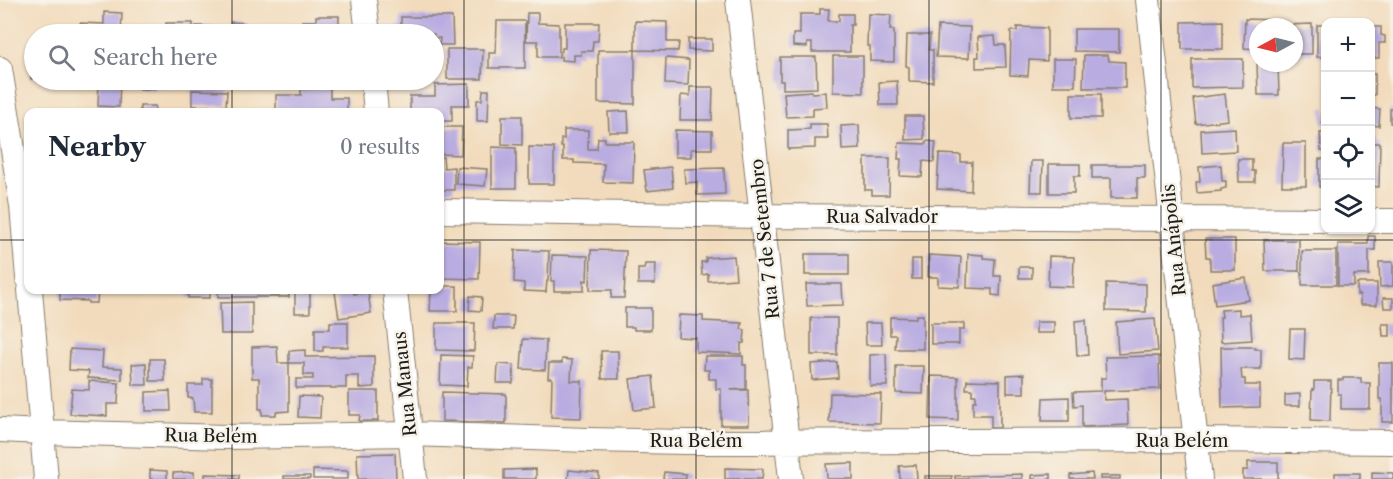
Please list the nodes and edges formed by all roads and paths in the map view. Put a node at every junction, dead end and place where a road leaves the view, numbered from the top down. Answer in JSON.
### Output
{"nodes":[{"id":1,"x":364,"y":0,"type":"edge"},
{"id":2,"x":738,"y":0,"type":"edge"},
{"id":3,"x":1148,"y":0,"type":"edge"},
{"id":4,"x":367,"y":24,"type":"edge"},
{"id":5,"x":0,"y":69,"type":"edge"},
{"id":6,"x":374,"y":90,"type":"edge"},
{"id":7,"x":376,"y":108,"type":"edge"},
{"id":8,"x":17,"y":206,"type":"edge"},
{"id":9,"x":444,"y":212,"type":"edge"},
{"id":10,"x":762,"y":216,"type":"junction"},
{"id":11,"x":1171,"y":219,"type":"junction"},
{"id":12,"x":1321,"y":220,"type":"edge"},
{"id":13,"x":1375,"y":221,"type":"edge"},
{"id":14,"x":1393,"y":221,"type":"edge"},
{"id":15,"x":24,"y":252,"type":"edge"},
{"id":16,"x":30,"y":294,"type":"edge"},
{"id":17,"x":395,"y":294,"type":"edge"},
{"id":18,"x":0,"y":430,"type":"edge"},
{"id":19,"x":42,"y":432,"type":"junction"},
{"id":20,"x":410,"y":434,"type":"junction"},
{"id":21,"x":1196,"y":440,"type":"junction"},
{"id":22,"x":787,"y":441,"type":"junction"},
{"id":23,"x":1393,"y":442,"type":"edge"},
{"id":24,"x":46,"y":479,"type":"edge"},
{"id":25,"x":415,"y":479,"type":"edge"},
{"id":26,"x":791,"y":479,"type":"edge"},
{"id":27,"x":1200,"y":479,"type":"edge"}],
"edges":[{"from":1,"to":4,"type":"street"},
{"from":2,"to":10,"type":"street","name":"Rua 7 de Setembro"},
{"from":3,"to":11,"type":"street","name":"Rua Anápolis"},
{"from":5,"to":8,"type":"street"},
{"from":6,"to":7,"type":"street"},
{"from":8,"to":15,"type":"street"},
{"from":9,"to":10,"type":"street","name":"Rua Salvador"},
{"from":10,"to":11,"type":"street","name":"Rua Salvador"},
{"from":10,"to":22,"type":"street","name":"Rua 7 de Setembro"},
{"from":11,"to":12,"type":"street","name":"Rua Salvador"},
{"from":11,"to":21,"type":"street","name":"Rua Anápolis"},
{"from":13,"to":14,"type":"street"},
{"from":16,"to":19,"type":"street"},
{"from":17,"to":20,"type":"street","name":"Rua Manaus"},
{"from":18,"to":19,"type":"street","name":"Rua Belém"},
{"from":19,"to":20,"type":"street","name":"Rua Belém"},
{"from":19,"to":24,"type":"street"},
{"from":20,"to":22,"type":"street","name":"Rua Belém"},
{"from":20,"to":25,"type":"street","name":"Rua Manaus"},
{"from":21,"to":22,"type":"street","name":"Rua Belém"},
{"from":21,"to":23,"type":"street","name":"Rua Belém"},
{"from":21,"to":27,"type":"street","name":"Rua Anápolis"},
{"from":22,"to":26,"type":"street","name":"Rua 7 de Setembro"}]}
